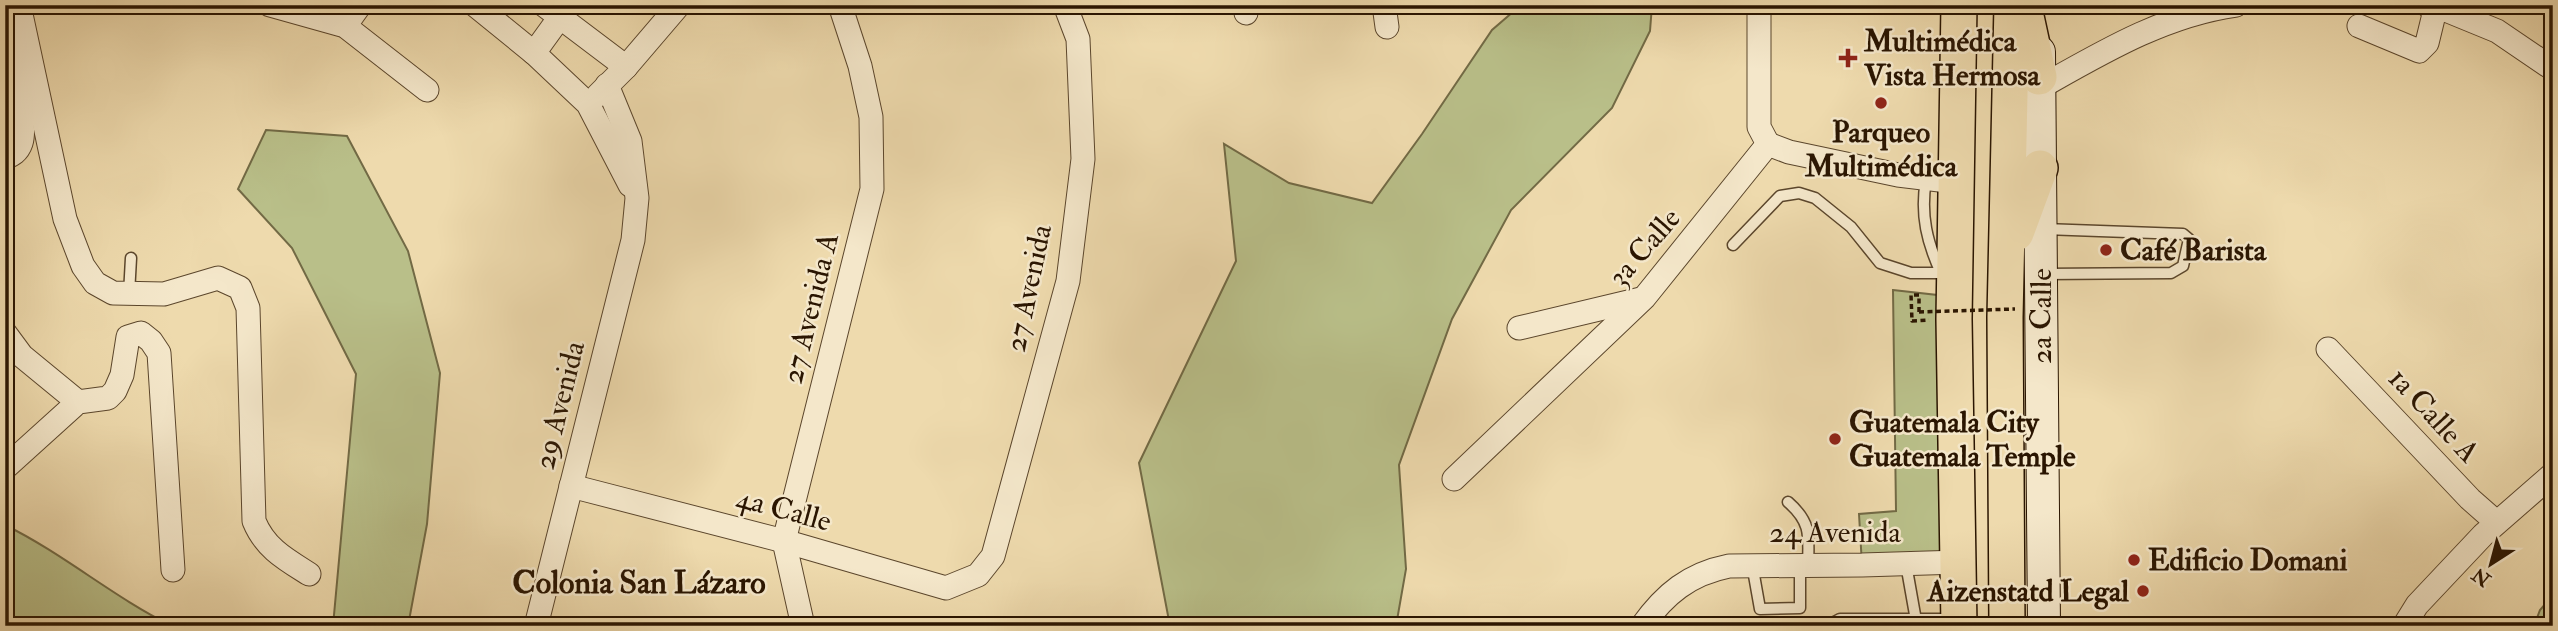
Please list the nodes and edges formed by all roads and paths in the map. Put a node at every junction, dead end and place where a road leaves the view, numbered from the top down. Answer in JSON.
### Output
{"nodes":[{"id":1,"x":19,"y":5,"type":"edge"},
{"id":2,"x":270,"y":5,"type":"edge"},
{"id":3,"x":360,"y":5,"type":"edge"},
{"id":4,"x":475,"y":5,"type":"edge"},
{"id":5,"x":679,"y":5,"type":"edge"},
{"id":6,"x":840,"y":5,"type":"edge"},
{"id":7,"x":1065,"y":5,"type":"edge"},
{"id":8,"x":1759,"y":5,"type":"edge"},
{"id":9,"x":1959,"y":5,"type":"edge"},
{"id":10,"x":2012,"y":5,"type":"edge"},
{"id":11,"x":2024,"y":5,"type":"edge"},
{"id":12,"x":2040,"y":5,"type":"edge"},
{"id":13,"x":2236,"y":5,"type":"edge"},
{"id":14,"x":2432,"y":6,"type":"edge"},
{"id":15,"x":556,"y":9,"type":"edge"},
{"id":16,"x":345,"y":26,"type":"junction"},
{"id":17,"x":2359,"y":26,"type":"dead end"},
{"id":18,"x":5,"y":44,"type":"edge"},
{"id":19,"x":534,"y":53,"type":"junction"},
{"id":20,"x":626,"y":67,"type":"junction"},
{"id":21,"x":2553,"y":69,"type":"edge"},
{"id":22,"x":2039,"y":83,"type":"junction"},
{"id":23,"x":607,"y":85,"type":"junction"},
{"id":24,"x":427,"y":90,"type":"dead end"},
{"id":25,"x":588,"y":104,"type":"junction"},
{"id":26,"x":1768,"y":144,"type":"junction"},
{"id":27,"x":5,"y":159,"type":"edge"},
{"id":28,"x":2040,"y":168,"type":"junction"},
{"id":29,"x":1941,"y":181,"type":"junction"},
{"id":30,"x":637,"y":198,"type":"junction"},
{"id":31,"x":2040,"y":229,"type":"junction"},
{"id":32,"x":1733,"y":244,"type":"dead end"},
{"id":33,"x":131,"y":258,"type":"dead end"},
{"id":34,"x":2006,"y":260,"type":"junction"},
{"id":35,"x":2041,"y":274,"type":"junction"},
{"id":36,"x":1948,"y":285,"type":"junction"},
{"id":37,"x":129,"y":293,"type":"junction"},
{"id":38,"x":1644,"y":298,"type":"junction"},
{"id":39,"x":2015,"y":309,"type":"dead end"},
{"id":40,"x":1912,"y":313,"type":"dead end"},
{"id":41,"x":1519,"y":328,"type":"dead end"},
{"id":42,"x":5,"y":333,"type":"edge"},
{"id":43,"x":2328,"y":349,"type":"dead end"},
{"id":44,"x":78,"y":402,"type":"junction"},
{"id":45,"x":5,"y":468,"type":"edge"},
{"id":46,"x":2553,"y":474,"type":"edge"},
{"id":47,"x":1454,"y":479,"type":"dead end"},
{"id":48,"x":571,"y":486,"type":"junction"},
{"id":49,"x":1788,"y":502,"type":"dead end"},
{"id":50,"x":2496,"y":522,"type":"junction"},
{"id":51,"x":784,"y":541,"type":"junction"},
{"id":52,"x":1960,"y":562,"type":"junction"},
{"id":53,"x":1752,"y":564,"type":"junction"},
{"id":54,"x":1804,"y":564,"type":"junction"},
{"id":55,"x":1906,"y":564,"type":"junction"},
{"id":56,"x":173,"y":570,"type":"dead end"},
{"id":57,"x":309,"y":574,"type":"dead end"},
{"id":58,"x":978,"y":575,"type":"joint"},
{"id":59,"x":1916,"y":622,"type":"edge"},
{"id":60,"x":1959,"y":622,"type":"edge"},
{"id":61,"x":536,"y":626,"type":"edge"},
{"id":62,"x":803,"y":626,"type":"edge"},
{"id":63,"x":1642,"y":626,"type":"edge"},
{"id":64,"x":1827,"y":626,"type":"edge"},
{"id":65,"x":2007,"y":626,"type":"edge"},
{"id":66,"x":2044,"y":626,"type":"edge"},
{"id":67,"x":2404,"y":626,"type":"edge"}],
"edges":[{"from":1,"to":37,"type":"street"},
{"from":2,"to":16,"type":"street"},
{"from":3,"to":16,"type":"street"},
{"from":4,"to":19,"type":"street"},
{"from":5,"to":20,"type":"street"},
{"from":6,"to":51,"type":"street","name":"27 Avenida A"},
{"from":7,"to":58,"type":"street","name":"27 Avenida"},
{"from":8,"to":26,"type":"street"},
{"from":9,"to":29,"type":"main road"},
{"from":10,"to":34,"type":"main road"},
{"from":11,"to":22,"type":"main road"},
{"from":12,"to":22,"type":"street","name":"2a Calle"},
{"from":13,"to":22,"type":"street"},
{"from":14,"to":17,"type":"street"},
{"from":14,"to":21,"type":"street"},
{"from":15,"to":19,"type":"street"},
{"from":15,"to":20,"type":"street"},
{"from":16,"to":24,"type":"street"},
{"from":18,"to":27,"type":"street"},
{"from":19,"to":25,"type":"street"},
{"from":20,"to":23,"type":"street"},
{"from":22,"to":28,"type":"street","name":"2a Calle"},
{"from":23,"to":25,"type":"street"},
{"from":23,"to":30,"type":"street","name":"29 Avenida"},
{"from":25,"to":30,"type":"street"},
{"from":26,"to":29,"type":"street"},
{"from":26,"to":38,"type":"street","name":"3a Calle"},
{"from":28,"to":31,"type":"street","name":"2a Calle"},
{"from":28,"to":34,"type":"main road"},
{"from":29,"to":36,"type":"main road"},
{"from":30,"to":48,"type":"street","name":"29 Avenida"},
{"from":31,"to":35,"type":"street","name":"2a Calle"},
{"from":31,"to":35,"type":"lane"},
{"from":32,"to":36,"type":"lane"},
{"from":33,"to":37,"type":"lane"},
{"from":34,"to":65,"type":"main road"},
{"from":35,"to":66,"type":"street","name":"2a Calle"},
{"from":36,"to":52,"type":"main road"},
{"from":37,"to":57,"type":"street"},
{"from":38,"to":41,"type":"street"},
{"from":38,"to":47,"type":"street","name":"3a Calle"},
{"from":39,"to":40,"type":"path","bridge":true},
{"from":42,"to":44,"type":"street"},
{"from":43,"to":50,"type":"street","name":"1a Calle A"},
{"from":44,"to":45,"type":"street"},
{"from":44,"to":56,"type":"street"},
{"from":46,"to":50,"type":"street"},
{"from":48,"to":51,"type":"street","name":"4a Calle"},
{"from":48,"to":61,"type":"street","name":"29 Avenida"},
{"from":49,"to":54,"type":"lane"},
{"from":50,"to":67,"type":"street"},
{"from":51,"to":58,"type":"street","name":"4a Calle"},
{"from":51,"to":62,"type":"street","name":"27 Avenida A"},
{"from":52,"to":55,"type":"street","name":"24 Avenida"},
{"from":52,"to":60,"type":"main road"},
{"from":53,"to":54,"type":"street","name":"24 Avenida"},
{"from":53,"to":54,"type":"lane"},
{"from":53,"to":63,"type":"street","name":"24 Avenida"},
{"from":54,"to":55,"type":"street","name":"24 Avenida"},
{"from":55,"to":59,"type":"lane"},
{"from":59,"to":60,"type":"lane"},
{"from":59,"to":64,"type":"lane"}]}
